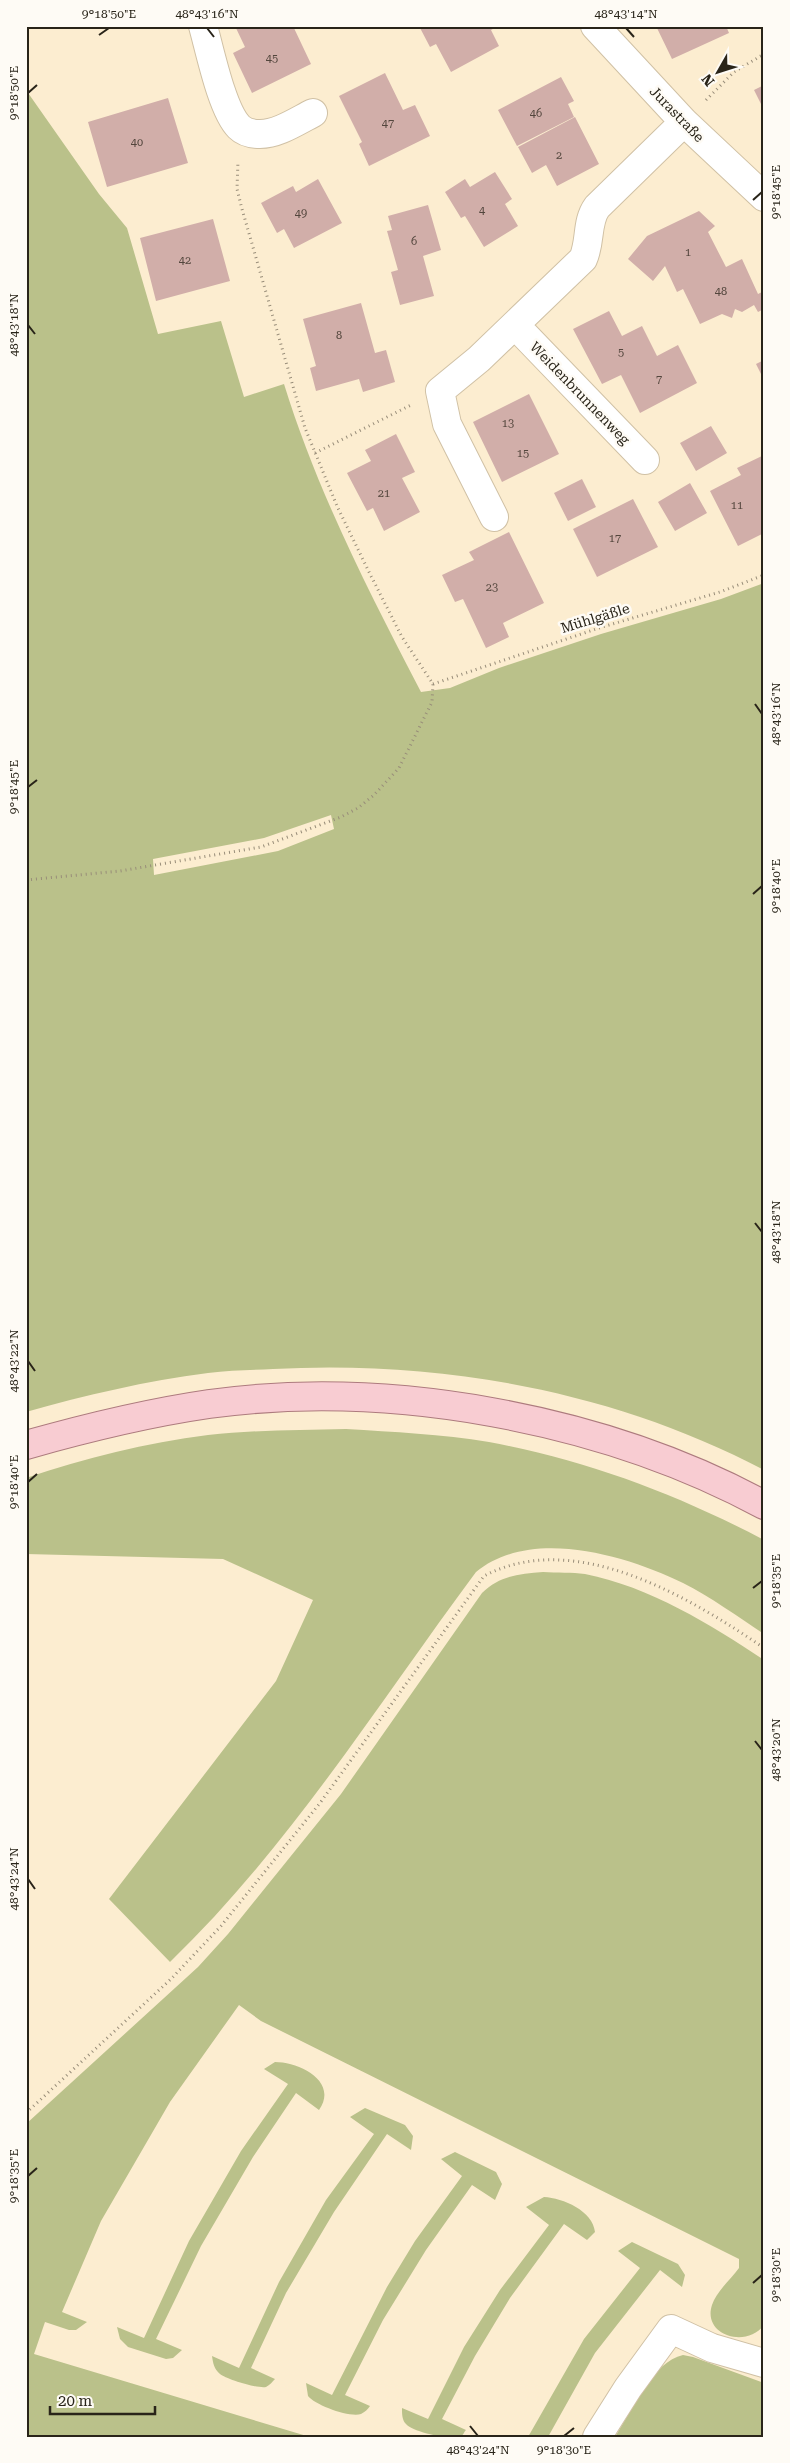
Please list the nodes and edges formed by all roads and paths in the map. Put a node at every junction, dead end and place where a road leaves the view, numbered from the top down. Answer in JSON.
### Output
{"nodes":[{"id":1,"x":203,"y":26,"type":"edge"},
{"id":2,"x":595,"y":26,"type":"edge"},
{"id":3,"x":764,"y":54,"type":"edge"},
{"id":4,"x":313,"y":113,"type":"dead end"},
{"id":5,"x":684,"y":122,"type":"junction"},
{"id":6,"x":239,"y":127,"type":"junction"},
{"id":7,"x":764,"y":197,"type":"edge"},
{"id":8,"x":515,"y":325,"type":"junction"},
{"id":9,"x":440,"y":391,"type":"junction"},
{"id":10,"x":315,"y":453,"type":"junction"},
{"id":11,"x":645,"y":460,"type":"dead end"},
{"id":12,"x":494,"y":517,"type":"dead end"},
{"id":13,"x":764,"y":575,"type":"edge"},
{"id":14,"x":433,"y":684,"type":"junction"},
{"id":15,"x":26,"y":880,"type":"edge"},
{"id":16,"x":26,"y":1445,"type":"edge"},
{"id":17,"x":764,"y":1506,"type":"edge"},
{"id":18,"x":764,"y":1648,"type":"edge"},
{"id":19,"x":26,"y":2113,"type":"edge"},
{"id":20,"x":764,"y":2362,"type":"edge"},
{"id":21,"x":598,"y":2437,"type":"edge"}],
"edges":[{"from":1,"to":6,"type":"street"},
{"from":2,"to":5,"type":"street","name":"Jurastraße"},
{"from":3,"to":5,"type":"path"},
{"from":4,"to":6,"type":"street"},
{"from":5,"to":7,"type":"street","name":"Jurastraße"},
{"from":5,"to":8,"type":"street"},
{"from":6,"to":10,"type":"path"},
{"from":8,"to":9,"type":"street"},
{"from":8,"to":11,"type":"street","name":"Weidenbrunnenweg"},
{"from":9,"to":10,"type":"path"},
{"from":9,"to":12,"type":"street"},
{"from":10,"to":14,"type":"path"},
{"from":13,"to":14,"type":"path","name":"Mühlgäßle"},
{"from":14,"to":15,"type":"path"},
{"from":16,"to":17,"type":"main road"},
{"from":18,"to":19,"type":"path"},
{"from":20,"to":21,"type":"street"}]}
